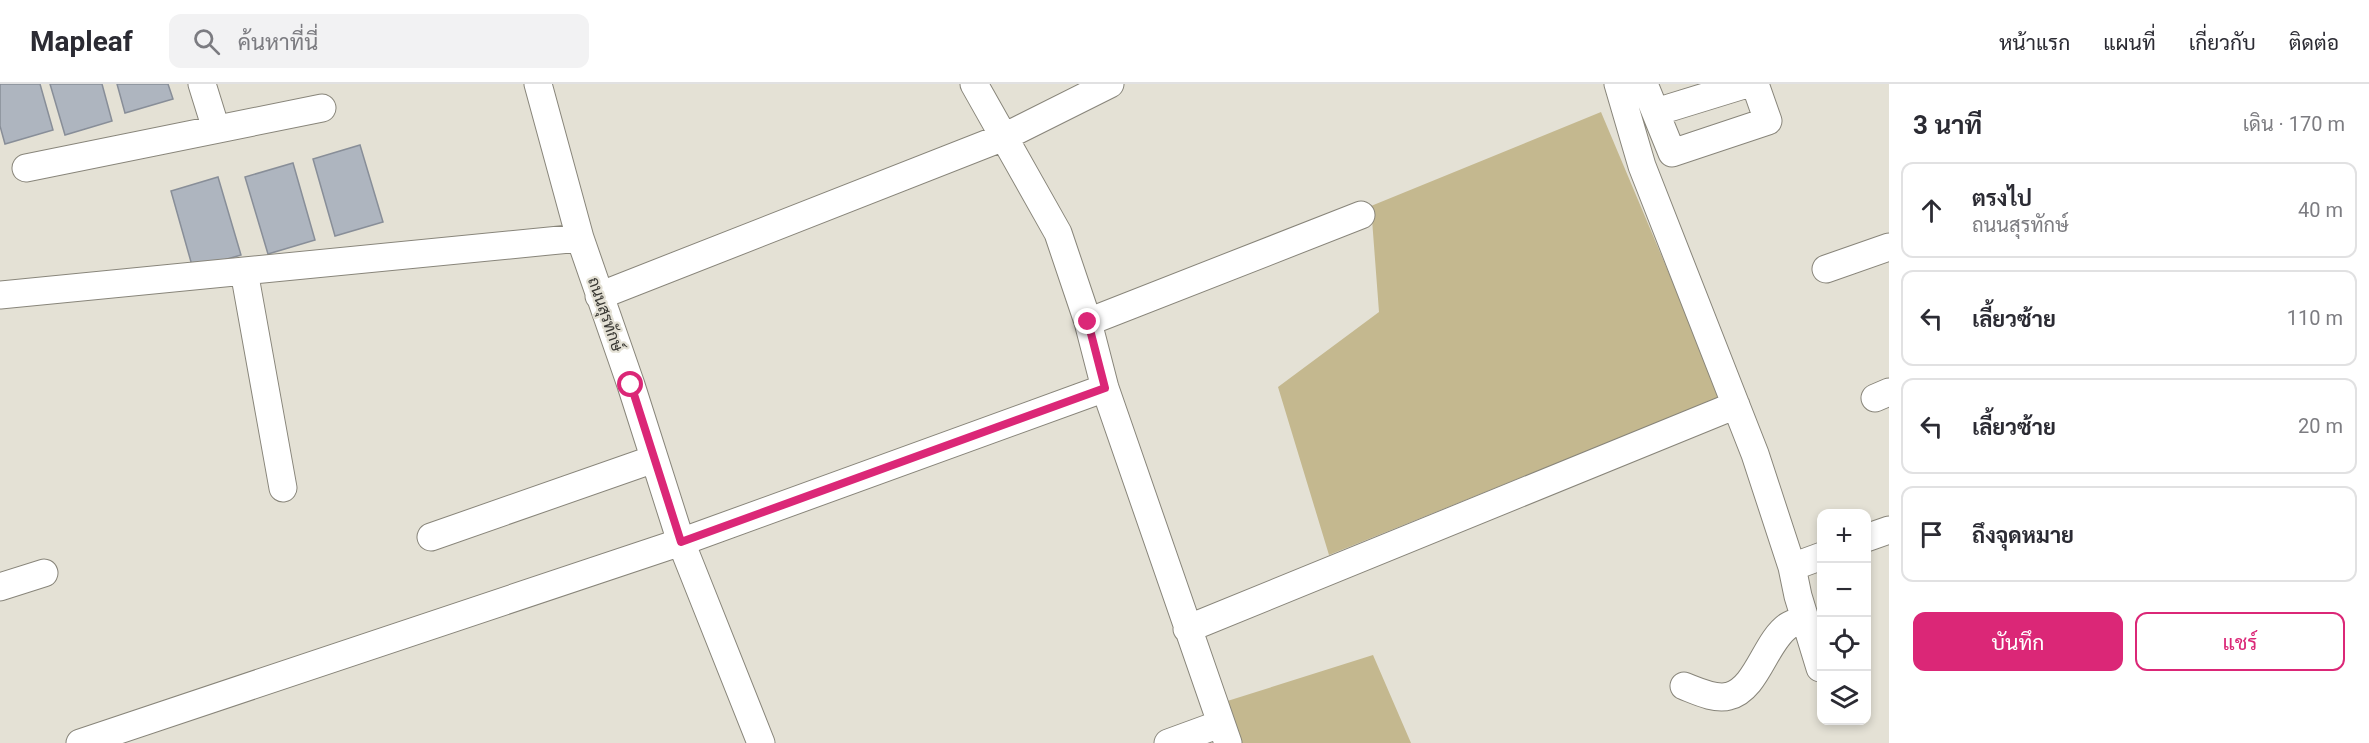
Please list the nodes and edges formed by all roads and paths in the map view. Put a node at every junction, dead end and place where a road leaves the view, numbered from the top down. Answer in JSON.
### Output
{"nodes":[{"id":1,"x":202,"y":84,"type":"edge"},
{"id":2,"x":538,"y":84,"type":"edge"},
{"id":3,"x":974,"y":84,"type":"edge"},
{"id":4,"x":1110,"y":84,"type":"edge"},
{"id":5,"x":1618,"y":84,"type":"edge"},
{"id":6,"x":1644,"y":84,"type":"edge"},
{"id":7,"x":1747,"y":84,"type":"edge"},
{"id":8,"x":1755,"y":84,"type":"edge"},
{"id":9,"x":322,"y":108,"type":"dead end"},
{"id":10,"x":1656,"y":112,"type":"junction"},
{"id":11,"x":216,"y":129,"type":"junction"},
{"id":12,"x":1004,"y":137,"type":"junction"},
{"id":13,"x":26,"y":168,"type":"dead end"},
{"id":14,"x":1361,"y":215,"type":"dead end"},
{"id":15,"x":580,"y":238,"type":"junction"},
{"id":16,"x":1889,"y":247,"type":"edge"},
{"id":17,"x":1826,"y":269,"type":"dead end"},
{"id":18,"x":244,"y":271,"type":"junction"},
{"id":19,"x":0,"y":295,"type":"edge"},
{"id":20,"x":599,"y":296,"type":"junction"},
{"id":21,"x":1088,"y":322,"type":"junction"},
{"id":22,"x":1105,"y":388,"type":"junction"},
{"id":23,"x":1736,"y":405,"type":"junction"},
{"id":24,"x":654,"y":459,"type":"junction"},
{"id":25,"x":283,"y":488,"type":"dead end"},
{"id":26,"x":1889,"y":530,"type":"edge"},
{"id":27,"x":1871,"y":536,"type":"edge"},
{"id":28,"x":431,"y":537,"type":"dead end"},
{"id":29,"x":681,"y":542,"type":"junction"},
{"id":30,"x":1817,"y":558,"type":"edge"},
{"id":31,"x":1792,"y":567,"type":"junction"},
{"id":32,"x":44,"y":573,"type":"dead end"},
{"id":33,"x":0,"y":587,"type":"edge"},
{"id":34,"x":1805,"y":620,"type":"junction"},
{"id":35,"x":1187,"y":629,"type":"junction"},
{"id":36,"x":1817,"y":658,"type":"edge"},
{"id":37,"x":1684,"y":686,"type":"dead end"},
{"id":38,"x":1224,"y":733,"type":"edge"},
{"id":39,"x":80,"y":743,"type":"edge"},
{"id":40,"x":761,"y":743,"type":"edge"},
{"id":41,"x":1168,"y":743,"type":"edge"}],
"edges":[{"from":1,"to":11,"type":"street"},
{"from":2,"to":15,"type":"street","name":"ถนนสุรทักษ์"},
{"from":3,"to":12,"type":"street"},
{"from":4,"to":12,"type":"street"},
{"from":5,"to":23,"type":"street"},
{"from":6,"to":10,"type":"street"},
{"from":7,"to":10,"type":"street"},
{"from":8,"to":10,"type":"street"},
{"from":9,"to":11,"type":"street"},
{"from":11,"to":13,"type":"street"},
{"from":12,"to":20,"type":"street"},
{"from":12,"to":21,"type":"street"},
{"from":14,"to":21,"type":"street"},
{"from":15,"to":18,"type":"street"},
{"from":15,"to":20,"type":"street","name":"ถนนสุรทักษ์"},
{"from":16,"to":17,"type":"street"},
{"from":18,"to":19,"type":"street"},
{"from":18,"to":25,"type":"street"},
{"from":20,"to":24,"type":"street","name":"ถนนสุรทักษ์"},
{"from":21,"to":22,"type":"street"},
{"from":22,"to":29,"type":"street"},
{"from":22,"to":35,"type":"street"},
{"from":23,"to":31,"type":"street"},
{"from":23,"to":35,"type":"street"},
{"from":24,"to":28,"type":"street"},
{"from":24,"to":29,"type":"street","name":"ถนนสุรทักษ์"},
{"from":26,"to":27,"type":"street"},
{"from":29,"to":39,"type":"street"},
{"from":29,"to":40,"type":"street","name":"ถนนสุรทักษ์"},
{"from":30,"to":31,"type":"street"},
{"from":31,"to":34,"type":"street"},
{"from":32,"to":33,"type":"street"},
{"from":34,"to":36,"type":"street"},
{"from":34,"to":37,"type":"street"},
{"from":35,"to":38,"type":"street"},
{"from":38,"to":41,"type":"street"}]}
